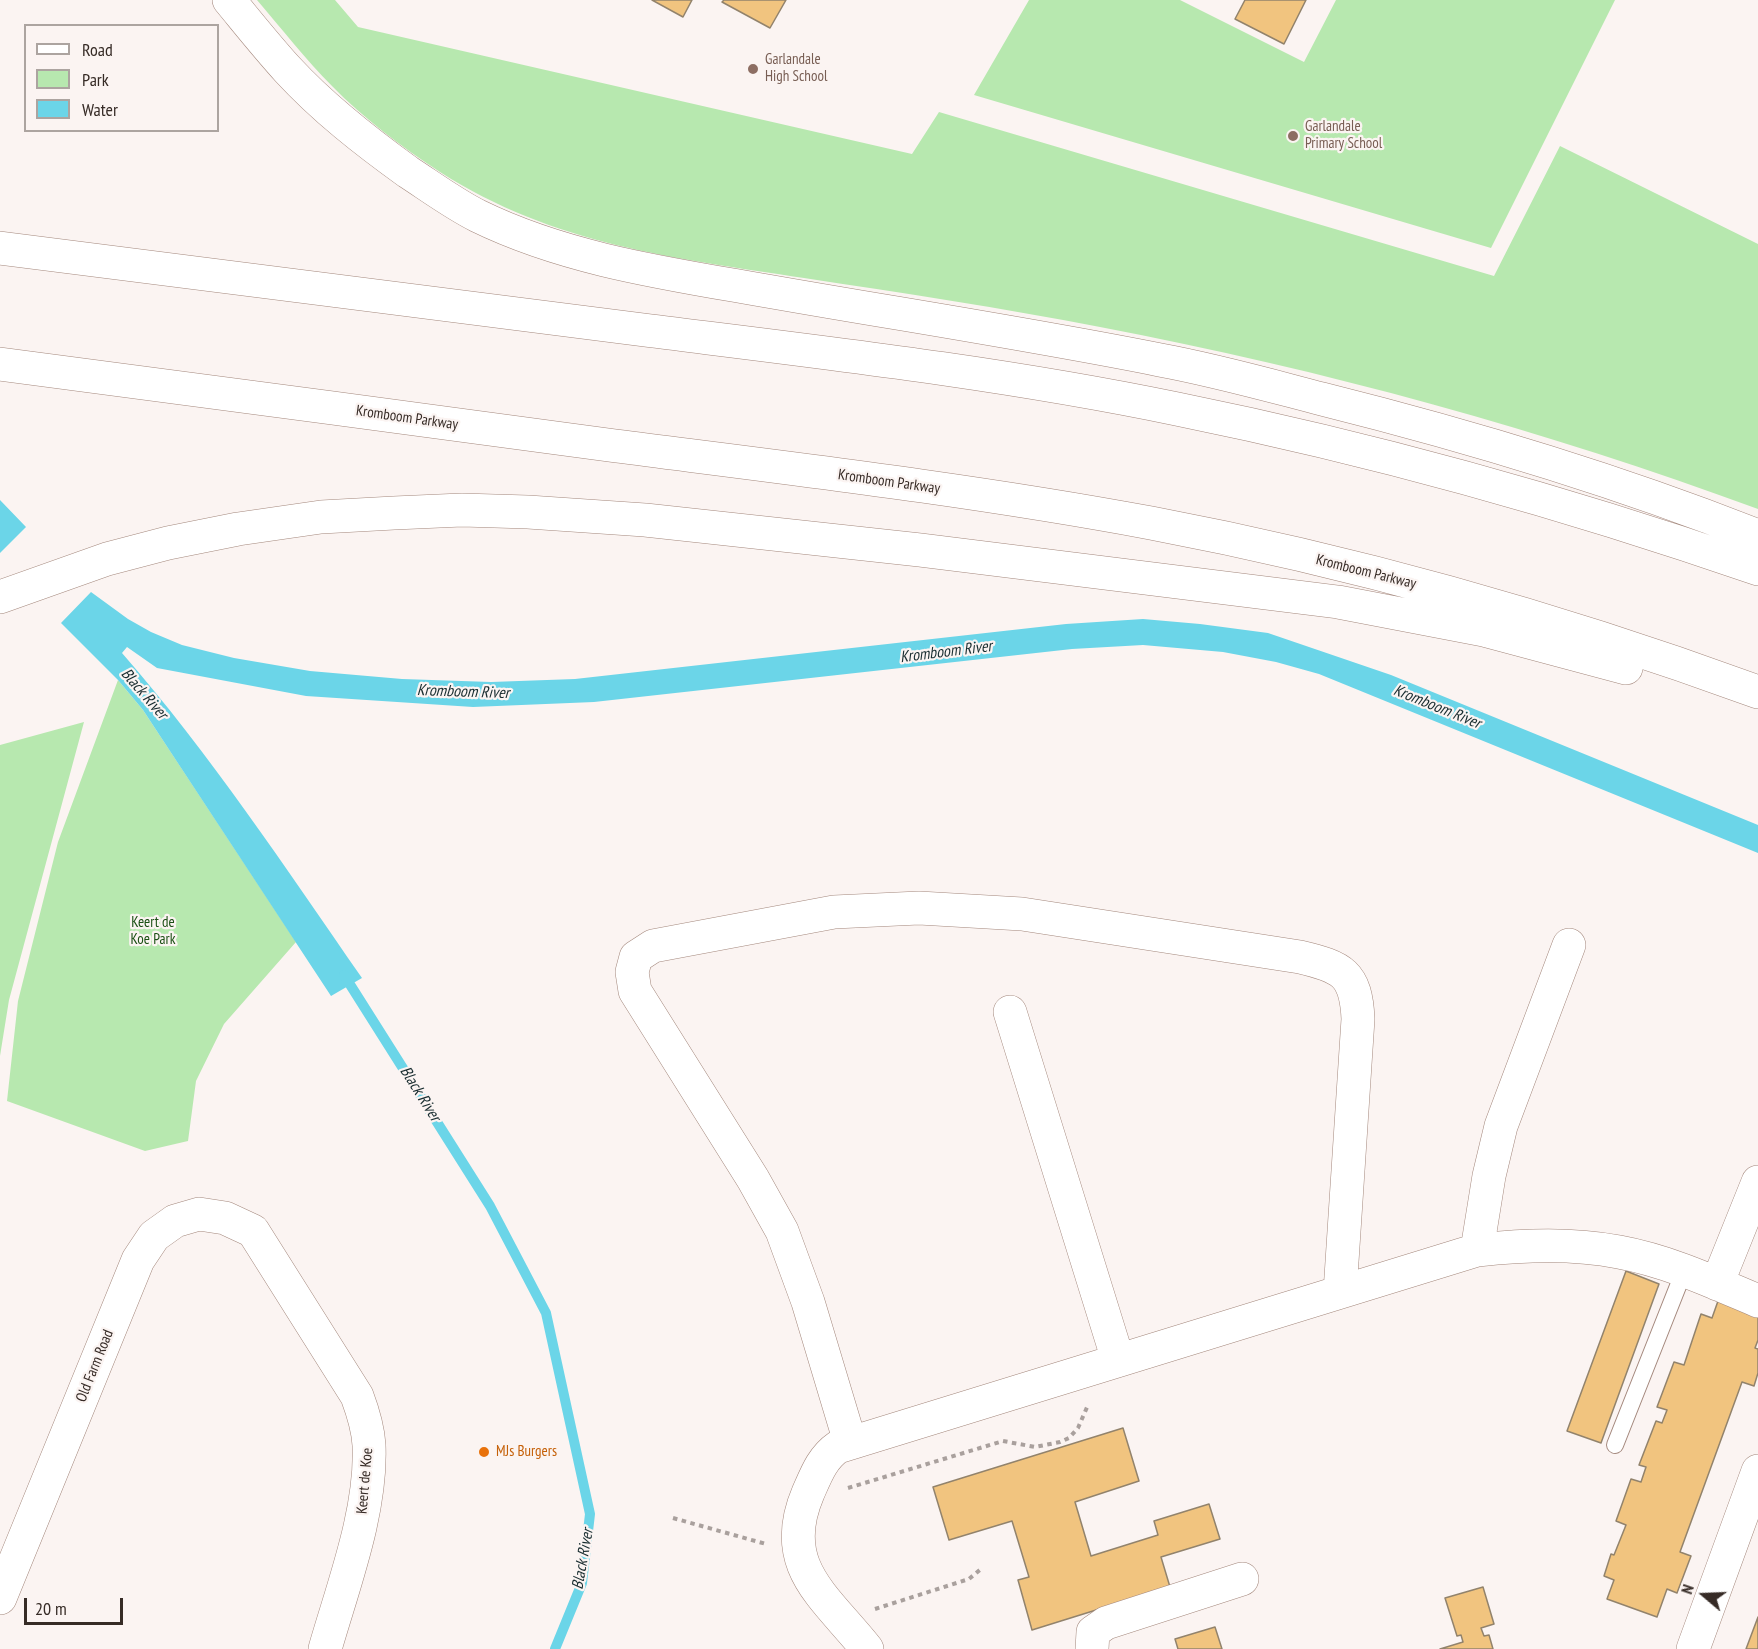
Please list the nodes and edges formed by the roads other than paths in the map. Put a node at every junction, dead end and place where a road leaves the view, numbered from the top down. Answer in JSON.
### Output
{"nodes":[{"id":1,"x":229,"y":0,"type":"edge"},
{"id":2,"x":0,"y":249,"type":"edge"},
{"id":3,"x":0,"y":364,"type":"edge"},
{"id":4,"x":1758,"y":536,"type":"edge"},
{"id":5,"x":1758,"y":569,"type":"edge"},
{"id":6,"x":0,"y":597,"type":"edge"},
{"id":7,"x":1758,"y":692,"type":"edge"},
{"id":8,"x":1758,"y":703,"type":"edge"},
{"id":9,"x":1569,"y":945,"type":"dead end"},
{"id":10,"x":1010,"y":1012,"type":"dead end"},
{"id":11,"x":1758,"y":1182,"type":"edge"},
{"id":12,"x":253,"y":1231,"type":"joint"},
{"id":13,"x":1477,"y":1250,"type":"junction"},
{"id":14,"x":1684,"y":1271,"type":"junction"},
{"id":15,"x":1718,"y":1284,"type":"junction"},
{"id":16,"x":1340,"y":1292,"type":"junction"},
{"id":17,"x":1758,"y":1301,"type":"edge"},
{"id":18,"x":1118,"y":1360,"type":"junction"},
{"id":19,"x":850,"y":1442,"type":"junction"},
{"id":20,"x":1615,"y":1445,"type":"dead end"},
{"id":21,"x":1758,"y":1472,"type":"edge"},
{"id":22,"x":1242,"y":1579,"type":"dead end"},
{"id":23,"x":0,"y":1598,"type":"edge"},
{"id":24,"x":325,"y":1649,"type":"edge"},
{"id":25,"x":867,"y":1649,"type":"edge"},
{"id":26,"x":1092,"y":1649,"type":"edge"},
{"id":27,"x":1693,"y":1649,"type":"edge"}],
"edges":[{"from":1,"to":4,"type":"main road"},
{"from":2,"to":5,"type":"main road"},
{"from":3,"to":7,"type":"main road","name":"Kromboom Parkway"},
{"from":6,"to":8,"type":"main road"},
{"from":9,"to":13,"type":"main road"},
{"from":10,"to":18,"type":"main road"},
{"from":11,"to":15,"type":"main road"},
{"from":12,"to":23,"type":"main road","name":"Old Farm Road"},
{"from":12,"to":24,"type":"main road","name":"Keert de Koe"},
{"from":13,"to":14,"type":"main road"},
{"from":13,"to":16,"type":"main road"},
{"from":14,"to":15,"type":"main road"},
{"from":14,"to":20,"type":"lane"},
{"from":15,"to":17,"type":"main road"},
{"from":16,"to":18,"type":"main road"},
{"from":16,"to":19,"type":"main road"},
{"from":18,"to":19,"type":"main road"},
{"from":19,"to":25,"type":"main road"},
{"from":21,"to":27,"type":"main road"},
{"from":22,"to":26,"type":"main road"}]}
